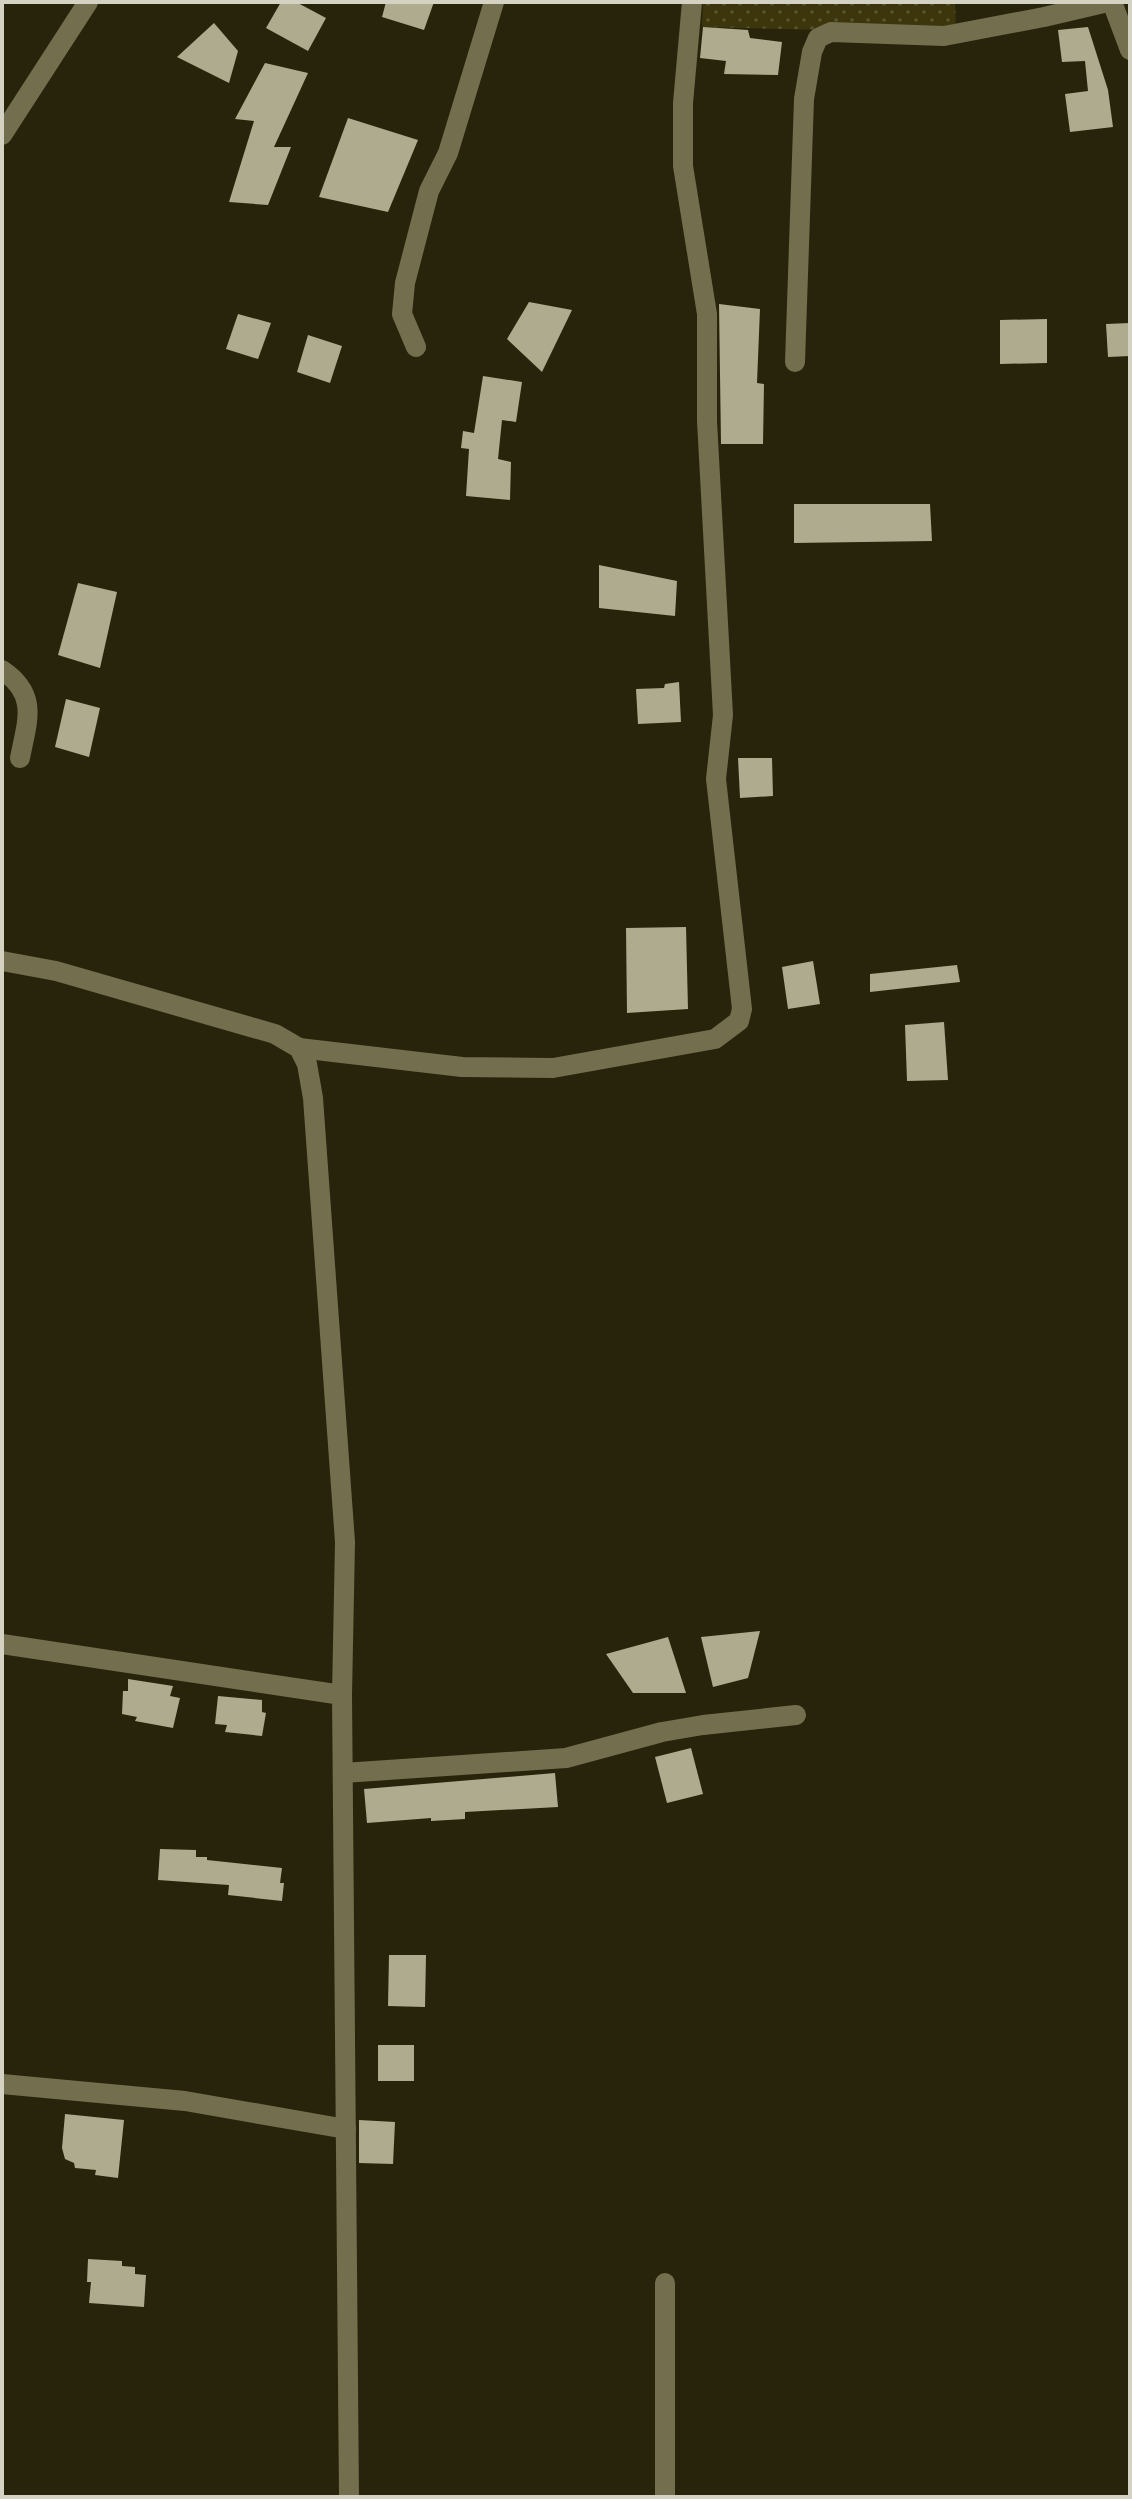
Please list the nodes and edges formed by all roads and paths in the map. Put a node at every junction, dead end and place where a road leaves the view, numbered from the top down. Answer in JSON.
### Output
{"nodes":[{"id":1,"x":88,"y":2,"type":"edge"},
{"id":2,"x":494,"y":2,"type":"edge"},
{"id":3,"x":692,"y":2,"type":"edge"},
{"id":4,"x":1110,"y":2,"type":"edge"},
{"id":5,"x":1130,"y":50,"type":"edge"},
{"id":6,"x":2,"y":135,"type":"edge"},
{"id":7,"x":416,"y":347,"type":"dead end"},
{"id":8,"x":795,"y":362,"type":"dead end"},
{"id":9,"x":2,"y":670,"type":"edge"},
{"id":10,"x":20,"y":758,"type":"dead end"},
{"id":11,"x":2,"y":961,"type":"edge"},
{"id":12,"x":299,"y":1048,"type":"junction"},
{"id":13,"x":2,"y":1644,"type":"edge"},
{"id":14,"x":342,"y":1695,"type":"junction"},
{"id":15,"x":796,"y":1715,"type":"dead end"},
{"id":16,"x":343,"y":1773,"type":"junction"},
{"id":17,"x":2,"y":2084,"type":"edge"},
{"id":18,"x":346,"y":2129,"type":"junction"},
{"id":19,"x":665,"y":2283,"type":"dead end"},
{"id":20,"x":349,"y":2497,"type":"edge"},
{"id":21,"x":665,"y":2497,"type":"edge"}],
"edges":[{"from":1,"to":6,"type":"street"},
{"from":2,"to":7,"type":"street"},
{"from":3,"to":12,"type":"street"},
{"from":4,"to":5,"type":"street"},
{"from":4,"to":8,"type":"street"},
{"from":9,"to":10,"type":"street"},
{"from":11,"to":12,"type":"street"},
{"from":12,"to":14,"type":"street"},
{"from":13,"to":14,"type":"street"},
{"from":14,"to":16,"type":"street"},
{"from":15,"to":16,"type":"street"},
{"from":16,"to":18,"type":"street"},
{"from":17,"to":18,"type":"street"},
{"from":18,"to":20,"type":"street"},
{"from":19,"to":21,"type":"street"}]}
